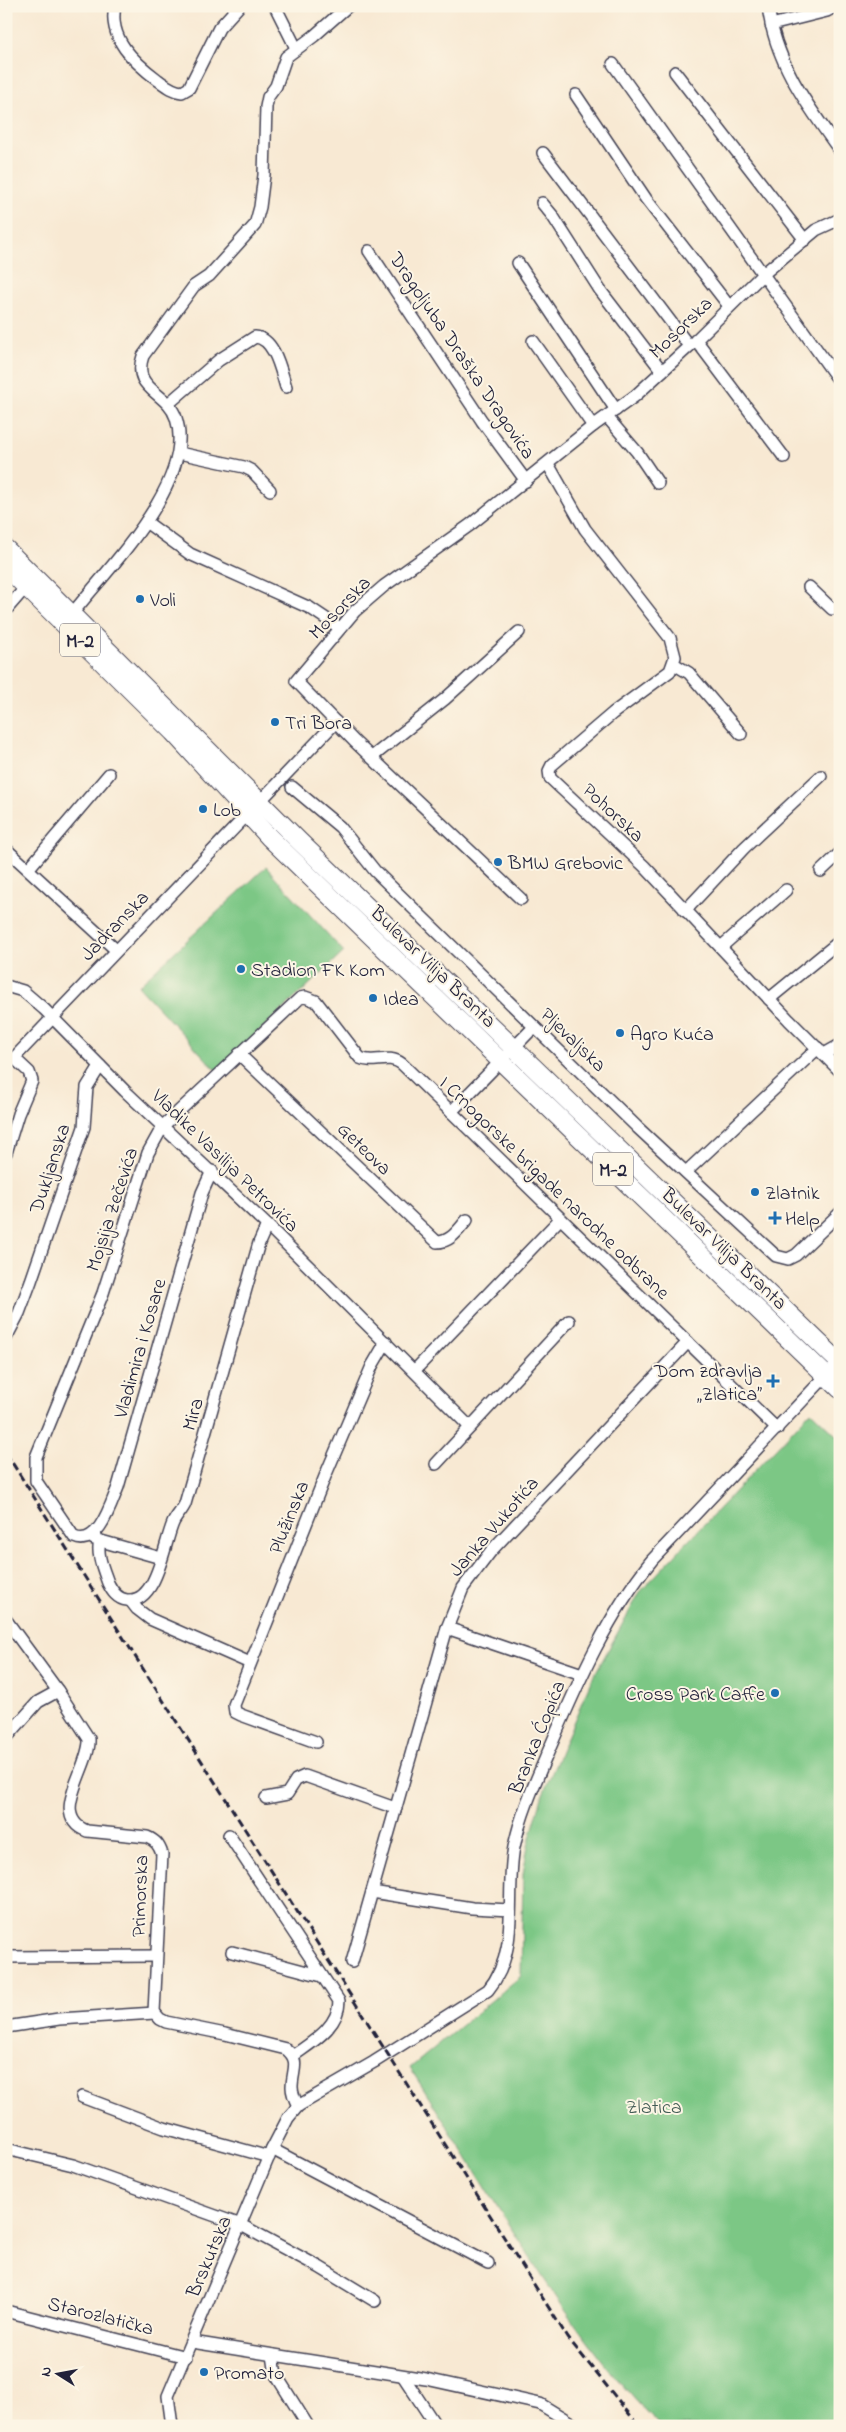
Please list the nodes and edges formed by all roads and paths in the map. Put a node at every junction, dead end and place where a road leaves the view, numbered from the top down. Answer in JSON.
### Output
{"nodes":[{"id":1,"x":115,"y":6,"type":"edge"},
{"id":2,"x":239,"y":6,"type":"edge"},
{"id":3,"x":275,"y":6,"type":"edge"},
{"id":4,"x":348,"y":6,"type":"edge"},
{"id":5,"x":768,"y":6,"type":"edge"},
{"id":6,"x":836,"y":6,"type":"edge"},
{"id":7,"x":771,"y":25,"type":"junction"},
{"id":8,"x":296,"y":48,"type":"junction"},
{"id":9,"x":613,"y":64,"type":"dead end"},
{"id":10,"x":675,"y":72,"type":"dead end"},
{"id":11,"x":576,"y":95,"type":"dead end"},
{"id":12,"x":840,"y":151,"type":"edge"},
{"id":13,"x":543,"y":152,"type":"dead end"},
{"id":14,"x":542,"y":203,"type":"dead end"},
{"id":15,"x":840,"y":219,"type":"edge"},
{"id":16,"x":805,"y":240,"type":"junction"},
{"id":17,"x":369,"y":251,"type":"dead end"},
{"id":18,"x":518,"y":262,"type":"dead end"},
{"id":19,"x":762,"y":275,"type":"junction"},
{"id":20,"x":729,"y":306,"type":"junction"},
{"id":21,"x":533,"y":340,"type":"dead end"},
{"id":22,"x":693,"y":343,"type":"junction"},
{"id":23,"x":662,"y":371,"type":"junction"},
{"id":24,"x":837,"y":378,"type":"dead end"},
{"id":25,"x":286,"y":387,"type":"dead end"},
{"id":26,"x":168,"y":404,"type":"junction"},
{"id":27,"x":612,"y":414,"type":"junction"},
{"id":28,"x":593,"y":426,"type":"junction"},
{"id":29,"x":179,"y":453,"type":"junction"},
{"id":30,"x":784,"y":457,"type":"dead end"},
{"id":31,"x":548,"y":464,"type":"junction"},
{"id":32,"x":526,"y":481,"type":"junction"},
{"id":33,"x":658,"y":483,"type":"dead end"},
{"id":34,"x":270,"y":490,"type":"dead end"},
{"id":35,"x":146,"y":522,"type":"junction"},
{"id":36,"x":6,"y":549,"type":"edge"},
{"id":37,"x":6,"y":567,"type":"edge"},
{"id":38,"x":26,"y":587,"type":"junction"},
{"id":39,"x":810,"y":587,"type":"dead end"},
{"id":40,"x":840,"y":608,"type":"edge"},
{"id":41,"x":6,"y":610,"type":"edge"},
{"id":42,"x":72,"y":614,"type":"junction"},
{"id":43,"x":340,"y":628,"type":"junction"},
{"id":44,"x":519,"y":632,"type":"dead end"},
{"id":45,"x":674,"y":664,"type":"junction"},
{"id":46,"x":336,"y":722,"type":"junction"},
{"id":47,"x":741,"y":734,"type":"dead end"},
{"id":48,"x":372,"y":757,"type":"junction"},
{"id":49,"x":109,"y":774,"type":"dead end"},
{"id":50,"x":821,"y":776,"type":"dead end"},
{"id":51,"x":292,"y":787,"type":"dead end"},
{"id":52,"x":253,"y":807,"type":"junction"},
{"id":53,"x":6,"y":849,"type":"edge"},
{"id":54,"x":840,"y":854,"type":"edge"},
{"id":55,"x":29,"y":868,"type":"junction"},
{"id":56,"x":821,"y":871,"type":"dead end"},
{"id":57,"x":786,"y":890,"type":"dead end"},
{"id":58,"x":521,"y":899,"type":"dead end"},
{"id":59,"x":685,"y":911,"type":"junction"},
{"id":60,"x":840,"y":940,"type":"edge"},
{"id":61,"x":721,"y":947,"type":"junction"},
{"id":62,"x":116,"y":950,"type":"junction"},
{"id":63,"x":6,"y":986,"type":"edge"},
{"id":64,"x":300,"y":998,"type":"joint"},
{"id":65,"x":769,"y":999,"type":"junction"},
{"id":66,"x":51,"y":1017,"type":"junction"},
{"id":67,"x":534,"y":1027,"type":"junction"},
{"id":68,"x":840,"y":1045,"type":"edge"},
{"id":69,"x":514,"y":1048,"type":"junction"},
{"id":70,"x":821,"y":1051,"type":"junction"},
{"id":71,"x":239,"y":1054,"type":"junction"},
{"id":72,"x":10,"y":1060,"type":"edge"},
{"id":73,"x":501,"y":1061,"type":"junction"},
{"id":74,"x":100,"y":1066,"type":"junction"},
{"id":75,"x":840,"y":1071,"type":"edge"},
{"id":76,"x":451,"y":1112,"type":"junction"},
{"id":77,"x":163,"y":1126,"type":"junction"},
{"id":78,"x":6,"y":1153,"type":"edge"},
{"id":79,"x":212,"y":1171,"type":"junction"},
{"id":80,"x":686,"y":1172,"type":"junction"},
{"id":81,"x":840,"y":1212,"type":"edge"},
{"id":82,"x":560,"y":1219,"type":"junction"},
{"id":83,"x":467,"y":1220,"type":"dead end"},
{"id":84,"x":267,"y":1225,"type":"junction"},
{"id":85,"x":569,"y":1321,"type":"dead end"},
{"id":86,"x":6,"y":1338,"type":"edge"},
{"id":87,"x":386,"y":1342,"type":"junction"},
{"id":88,"x":688,"y":1342,"type":"junction"},
{"id":89,"x":839,"y":1362,"type":"edge"},
{"id":90,"x":415,"y":1370,"type":"junction"},
{"id":91,"x":826,"y":1376,"type":"junction"},
{"id":92,"x":840,"y":1389,"type":"edge"},
{"id":93,"x":470,"y":1427,"type":"junction"},
{"id":94,"x":777,"y":1429,"type":"junction"},
{"id":95,"x":436,"y":1464,"type":"dead end"},
{"id":96,"x":95,"y":1537,"type":"junction"},
{"id":97,"x":162,"y":1558,"type":"junction"},
{"id":98,"x":130,"y":1600,"type":"junction"},
{"id":99,"x":6,"y":1620,"type":"edge"},
{"id":100,"x":447,"y":1628,"type":"junction"},
{"id":101,"x":250,"y":1662,"type":"junction"},
{"id":102,"x":582,"y":1674,"type":"junction"},
{"id":103,"x":58,"y":1691,"type":"junction"},
{"id":104,"x":6,"y":1738,"type":"edge"},
{"id":105,"x":316,"y":1742,"type":"dead end"},
{"id":106,"x":266,"y":1798,"type":"dead end"},
{"id":107,"x":395,"y":1808,"type":"junction"},
{"id":108,"x":229,"y":1835,"type":"dead end"},
{"id":109,"x":372,"y":1892,"type":"junction"},
{"id":110,"x":510,"y":1910,"type":"junction"},
{"id":111,"x":232,"y":1952,"type":"dead end"},
{"id":112,"x":156,"y":1956,"type":"junction"},
{"id":113,"x":6,"y":1957,"type":"edge"},
{"id":114,"x":352,"y":1962,"type":"dead end"},
{"id":115,"x":322,"y":1976,"type":"junction"},
{"id":116,"x":155,"y":2013,"type":"junction"},
{"id":117,"x":6,"y":2027,"type":"edge"},
{"id":118,"x":293,"y":2056,"type":"junction"},
{"id":119,"x":82,"y":2097,"type":"dead end"},
{"id":120,"x":298,"y":2106,"type":"junction"},
{"id":121,"x":6,"y":2149,"type":"edge"},
{"id":122,"x":271,"y":2153,"type":"junction"},
{"id":123,"x":241,"y":2225,"type":"junction"},
{"id":124,"x":488,"y":2263,"type":"dead end"},
{"id":125,"x":375,"y":2301,"type":"dead end"},
{"id":126,"x":6,"y":2311,"type":"edge"},
{"id":127,"x":192,"y":2342,"type":"junction"},
{"id":128,"x":273,"y":2355,"type":"junction"},
{"id":129,"x":186,"y":2357,"type":"junction"},
{"id":130,"x":403,"y":2376,"type":"junction"},
{"id":131,"x":172,"y":2426,"type":"edge"},
{"id":132,"x":308,"y":2426,"type":"edge"},
{"id":133,"x":436,"y":2426,"type":"edge"},
{"id":134,"x":576,"y":2426,"type":"edge"}],
"edges":[{"from":1,"to":2,"type":"street"},
{"from":3,"to":8,"type":"street"},
{"from":4,"to":8,"type":"street"},
{"from":5,"to":7,"type":"street"},
{"from":6,"to":7,"type":"street"},
{"from":7,"to":12,"type":"street"},
{"from":8,"to":26,"type":"street"},
{"from":9,"to":19,"type":"street"},
{"from":10,"to":16,"type":"street"},
{"from":11,"to":20,"type":"street"},
{"from":13,"to":22,"type":"street"},
{"from":14,"to":23,"type":"street"},
{"from":15,"to":16,"type":"street","name":"Mosorska"},
{"from":16,"to":19,"type":"street","name":"Mosorska"},
{"from":17,"to":32,"type":"street","name":"Dragoljuba Draška Dragovića"},
{"from":18,"to":27,"type":"street"},
{"from":19,"to":20,"type":"street","name":"Mosorska"},
{"from":19,"to":24,"type":"street"},
{"from":20,"to":22,"type":"street","name":"Mosorska"},
{"from":21,"to":28,"type":"street"},
{"from":22,"to":23,"type":"street","name":"Mosorska"},
{"from":22,"to":30,"type":"street"},
{"from":23,"to":27,"type":"street","name":"Mosorska"},
{"from":25,"to":26,"type":"street"},
{"from":26,"to":29,"type":"street"},
{"from":27,"to":28,"type":"street","name":"Mosorska"},
{"from":27,"to":33,"type":"street"},
{"from":28,"to":31,"type":"street","name":"Mosorska"},
{"from":29,"to":34,"type":"street"},
{"from":29,"to":35,"type":"street"},
{"from":31,"to":32,"type":"street","name":"Mosorska"},
{"from":31,"to":45,"type":"street"},
{"from":32,"to":43,"type":"street","name":"Mosorska"},
{"from":35,"to":42,"type":"street"},
{"from":35,"to":43,"type":"street"},
{"from":36,"to":42,"type":"main road","name":"Bulevar Vilija Branta","number":"M-2"},
{"from":37,"to":38,"type":"main road","name":"Bulevar Vilija Branta","number":"M-2"},
{"from":38,"to":41,"type":"street"},
{"from":38,"to":52,"type":"main road","name":"Bulevar Vilija Branta","number":"M-2"},
{"from":39,"to":40,"type":"street"},
{"from":42,"to":52,"type":"main road","name":"Bulevar Vilija Branta","number":"M-2"},
{"from":43,"to":46,"type":"street","name":"Mosorska"},
{"from":44,"to":48,"type":"street"},
{"from":45,"to":47,"type":"street"},
{"from":45,"to":59,"type":"street","name":"Pohorska"},
{"from":46,"to":48,"type":"street"},
{"from":46,"to":52,"type":"street"},
{"from":48,"to":58,"type":"street"},
{"from":49,"to":55,"type":"street"},
{"from":50,"to":59,"type":"street"},
{"from":51,"to":67,"type":"street","name":"Pljevaljska"},
{"from":52,"to":62,"type":"street","name":"Jadranska"},
{"from":52,"to":69,"type":"main road","name":"Bulevar Vilija Branta","number":"M-2"},
{"from":52,"to":73,"type":"main road","name":"Bulevar Vilija Branta","number":"M-2"},
{"from":53,"to":55,"type":"street"},
{"from":54,"to":56,"type":"street"},
{"from":55,"to":62,"type":"street"},
{"from":57,"to":61,"type":"street"},
{"from":59,"to":61,"type":"street","name":"Pohorska"},
{"from":60,"to":65,"type":"street"},
{"from":61,"to":65,"type":"street","name":"Pohorska"},
{"from":62,"to":66,"type":"street","name":"Jadranska"},
{"from":63,"to":66,"type":"street","name":"Vladike Vasilija Petrovića"},
{"from":64,"to":71,"type":"street","name":"Mojsija Zečevića"},
{"from":64,"to":76,"type":"street","name":"I Crnogorske brigade narodne odbrane"},
{"from":65,"to":70,"type":"street","name":"Pohorska"},
{"from":66,"to":72,"type":"street","name":"Jadranska"},
{"from":66,"to":74,"type":"street","name":"Vladike Vasilija Petrovića"},
{"from":67,"to":69,"type":"street"},
{"from":67,"to":80,"type":"street","name":"Pljevaljska"},
{"from":68,"to":70,"type":"street"},
{"from":69,"to":73,"type":"street"},
{"from":69,"to":89,"type":"main road","name":"Bulevar Vilija Branta","number":"M-2"},
{"from":70,"to":75,"type":"street","name":"Pohorska"},
{"from":70,"to":80,"type":"street"},
{"from":71,"to":77,"type":"street","name":"Mojsija Zečevića"},
{"from":71,"to":83,"type":"street","name":"Geteova"},
{"from":72,"to":78,"type":"street"},
{"from":73,"to":76,"type":"street"},
{"from":73,"to":91,"type":"main road","name":"Bulevar Vilija Branta","number":"M-2"},
{"from":74,"to":77,"type":"street","name":"Vladike Vasilija Petrovića"},
{"from":74,"to":86,"type":"street","name":"Dukljanska"},
{"from":76,"to":82,"type":"street","name":"I Crnogorske brigade narodne odbrane"},
{"from":77,"to":79,"type":"street","name":"Vladike Vasilija Petrovića"},
{"from":77,"to":96,"type":"street","name":"Mojsija Zečevića"},
{"from":79,"to":84,"type":"street","name":"Vladike Vasilija Petrovića"},
{"from":79,"to":96,"type":"street","name":"Vladimira i Kosare"},
{"from":80,"to":81,"type":"street","name":"Pljevaljska"},
{"from":82,"to":88,"type":"street","name":"I Crnogorske brigade narodne odbrane"},
{"from":82,"to":90,"type":"street"},
{"from":84,"to":87,"type":"street","name":"Vladike Vasilija Petrovića"},
{"from":84,"to":97,"type":"street","name":"Mira"},
{"from":85,"to":93,"type":"street"},
{"from":87,"to":90,"type":"street","name":"Vladike Vasilija Petrovića"},
{"from":87,"to":101,"type":"street","name":"Plužinska"},
{"from":88,"to":94,"type":"street","name":"I Crnogorske brigade narodne odbrane"},
{"from":88,"to":100,"type":"street","name":"Janka Vukotića"},
{"from":89,"to":91,"type":"street","name":"Branka Ćopića"},
{"from":90,"to":93,"type":"street","name":"Vladike Vasilija Petrovića"},
{"from":91,"to":92,"type":"main road","name":"Bulevar Vilija Branta","number":"M-2"},
{"from":91,"to":94,"type":"street","name":"Branka Ćopića"},
{"from":93,"to":95,"type":"street"},
{"from":94,"to":102,"type":"street","name":"Branka Ćopića"},
{"from":96,"to":97,"type":"street"},
{"from":96,"to":98,"type":"street"},
{"from":97,"to":98,"type":"street","name":"Mira"},
{"from":98,"to":101,"type":"street"},
{"from":99,"to":103,"type":"street","name":"Primorska"},
{"from":100,"to":102,"type":"street"},
{"from":100,"to":107,"type":"street","name":"Janka Vukotića"},
{"from":101,"to":105,"type":"street","name":"Plužinska"},
{"from":102,"to":110,"type":"street","name":"Branka Ćopića"},
{"from":103,"to":104,"type":"street"},
{"from":103,"to":112,"type":"street","name":"Primorska"},
{"from":106,"to":107,"type":"street"},
{"from":107,"to":109,"type":"street","name":"Janka Vukotića"},
{"from":108,"to":115,"type":"street"},
{"from":109,"to":110,"type":"street"},
{"from":109,"to":114,"type":"street","name":"Janka Vukotića"},
{"from":110,"to":120,"type":"street","name":"Branka Ćopića"},
{"from":111,"to":115,"type":"street"},
{"from":112,"to":113,"type":"street"},
{"from":112,"to":116,"type":"street","name":"Primorska"},
{"from":115,"to":118,"type":"street"},
{"from":116,"to":117,"type":"street"},
{"from":116,"to":118,"type":"street"},
{"from":118,"to":120,"type":"street"},
{"from":119,"to":122,"type":"street"},
{"from":120,"to":122,"type":"street","name":"Brskutska"},
{"from":121,"to":123,"type":"street"},
{"from":122,"to":123,"type":"street","name":"Brskutska"},
{"from":122,"to":124,"type":"street"},
{"from":123,"to":125,"type":"street"},
{"from":123,"to":127,"type":"street","name":"Brskutska"},
{"from":126,"to":129,"type":"street","name":"Starozlatička"},
{"from":127,"to":128,"type":"street"},
{"from":127,"to":129,"type":"street","name":"Brskutska"},
{"from":128,"to":130,"type":"street"},
{"from":128,"to":132,"type":"street"},
{"from":129,"to":131,"type":"street","name":"Brskutska"},
{"from":130,"to":133,"type":"street"},
{"from":130,"to":134,"type":"street"}]}
